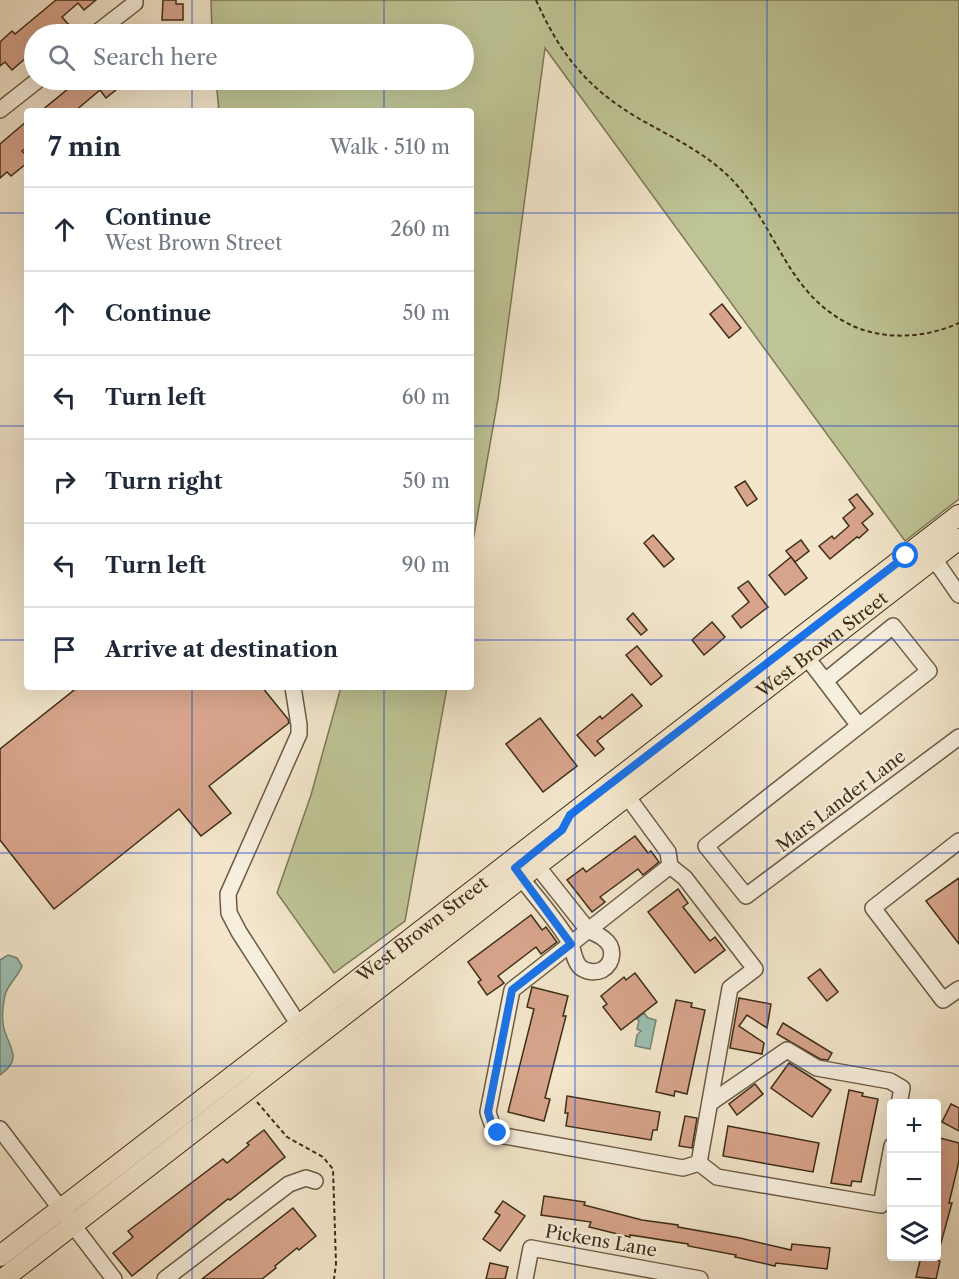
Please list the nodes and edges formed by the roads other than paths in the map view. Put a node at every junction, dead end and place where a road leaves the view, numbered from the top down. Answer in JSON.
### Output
{"nodes":[{"id":1,"x":135,"y":1,"type":"edge"},
{"id":2,"x":107,"y":24,"type":"edge"},
{"id":3,"x":25,"y":90,"type":"edge"},
{"id":4,"x":0,"y":110,"type":"edge"},
{"id":5,"x":959,"y":515,"type":"edge"},
{"id":6,"x":959,"y":539,"type":"edge"},
{"id":7,"x":928,"y":551,"type":"junction"},
{"id":8,"x":959,"y":594,"type":"edge"},
{"id":9,"x":801,"y":649,"type":"junction"},
{"id":10,"x":825,"y":681,"type":"junction"},
{"id":11,"x":293,"y":690,"type":"edge"},
{"id":12,"x":859,"y":726,"type":"junction"},
{"id":13,"x":959,"y":737,"type":"edge"},
{"id":14,"x":678,"y":744,"type":"junction"},
{"id":15,"x":627,"y":796,"type":"junction"},
{"id":16,"x":959,"y":841,"type":"edge"},
{"id":17,"x":530,"y":857,"type":"junction"},
{"id":18,"x":670,"y":866,"type":"junction"},
{"id":19,"x":520,"y":876,"type":"junction"},
{"id":20,"x":588,"y":930,"type":"junction"},
{"id":21,"x":571,"y":944,"type":"junction"},
{"id":22,"x":959,"y":989,"type":"edge"},
{"id":23,"x":305,"y":1033,"type":"junction"},
{"id":24,"x":900,"y":1099,"type":"edge"},
{"id":25,"x":710,"y":1103,"type":"junction"},
{"id":26,"x":0,"y":1129,"type":"edge"},
{"id":27,"x":890,"y":1153,"type":"edge"},
{"id":28,"x":699,"y":1163,"type":"junction"},
{"id":29,"x":315,"y":1181,"type":"dead end"},
{"id":30,"x":62,"y":1209,"type":"junction"},
{"id":31,"x":74,"y":1225,"type":"junction"},
{"id":32,"x":0,"y":1256,"type":"edge"},
{"id":33,"x":670,"y":1276,"type":"edge"},
{"id":34,"x":3,"y":1279,"type":"edge"},
{"id":35,"x":114,"y":1279,"type":"edge"},
{"id":36,"x":165,"y":1279,"type":"edge"},
{"id":37,"x":525,"y":1279,"type":"edge"},
{"id":38,"x":700,"y":1279,"type":"edge"}],
"edges":[{"from":1,"to":2,"type":"street"},
{"from":3,"to":4,"type":"street"},
{"from":5,"to":7,"type":"main road","name":"West Brown Street"},
{"from":6,"to":7,"type":"main road","name":"West Brown Street"},
{"from":7,"to":8,"type":"street"},
{"from":7,"to":9,"type":"main road","name":"West Brown Street"},
{"from":9,"to":10,"type":"street"},
{"from":9,"to":14,"type":"main road","name":"West Brown Street"},
{"from":10,"to":12,"type":"street"},
{"from":10,"to":12,"type":"street"},
{"from":11,"to":23,"type":"street"},
{"from":12,"to":13,"type":"street","name":"Mars Lander Lane"},
{"from":14,"to":15,"type":"main road","name":"West Brown Street"},
{"from":14,"to":17,"type":"main road","name":"West Brown Street"},
{"from":15,"to":17,"type":"main road","name":"West Brown Street"},
{"from":15,"to":18,"type":"street"},
{"from":16,"to":22,"type":"street"},
{"from":17,"to":19,"type":"main road"},
{"from":17,"to":20,"type":"street"},
{"from":17,"to":23,"type":"main road","name":"West Brown Street"},
{"from":18,"to":20,"type":"street"},
{"from":18,"to":25,"type":"street"},
{"from":19,"to":21,"type":"street"},
{"from":19,"to":23,"type":"main road","name":"West Brown Street"},
{"from":20,"to":21,"type":"street"},
{"from":20,"to":21,"type":"street"},
{"from":21,"to":28,"type":"street"},
{"from":23,"to":30,"type":"main road","name":"West Brown Street"},
{"from":23,"to":31,"type":"main road","name":"West Brown Street"},
{"from":24,"to":25,"type":"street"},
{"from":25,"to":28,"type":"street"},
{"from":26,"to":30,"type":"street"},
{"from":27,"to":28,"type":"street"},
{"from":29,"to":36,"type":"street"},
{"from":30,"to":31,"type":"street"},
{"from":30,"to":32,"type":"main road","name":"West Brown Street"},
{"from":31,"to":34,"type":"main road","name":"West Brown Street"},
{"from":31,"to":35,"type":"street"},
{"from":33,"to":37,"type":"street","name":"Pickens Lane"},
{"from":33,"to":38,"type":"street","name":"Pickens Lane"}]}
